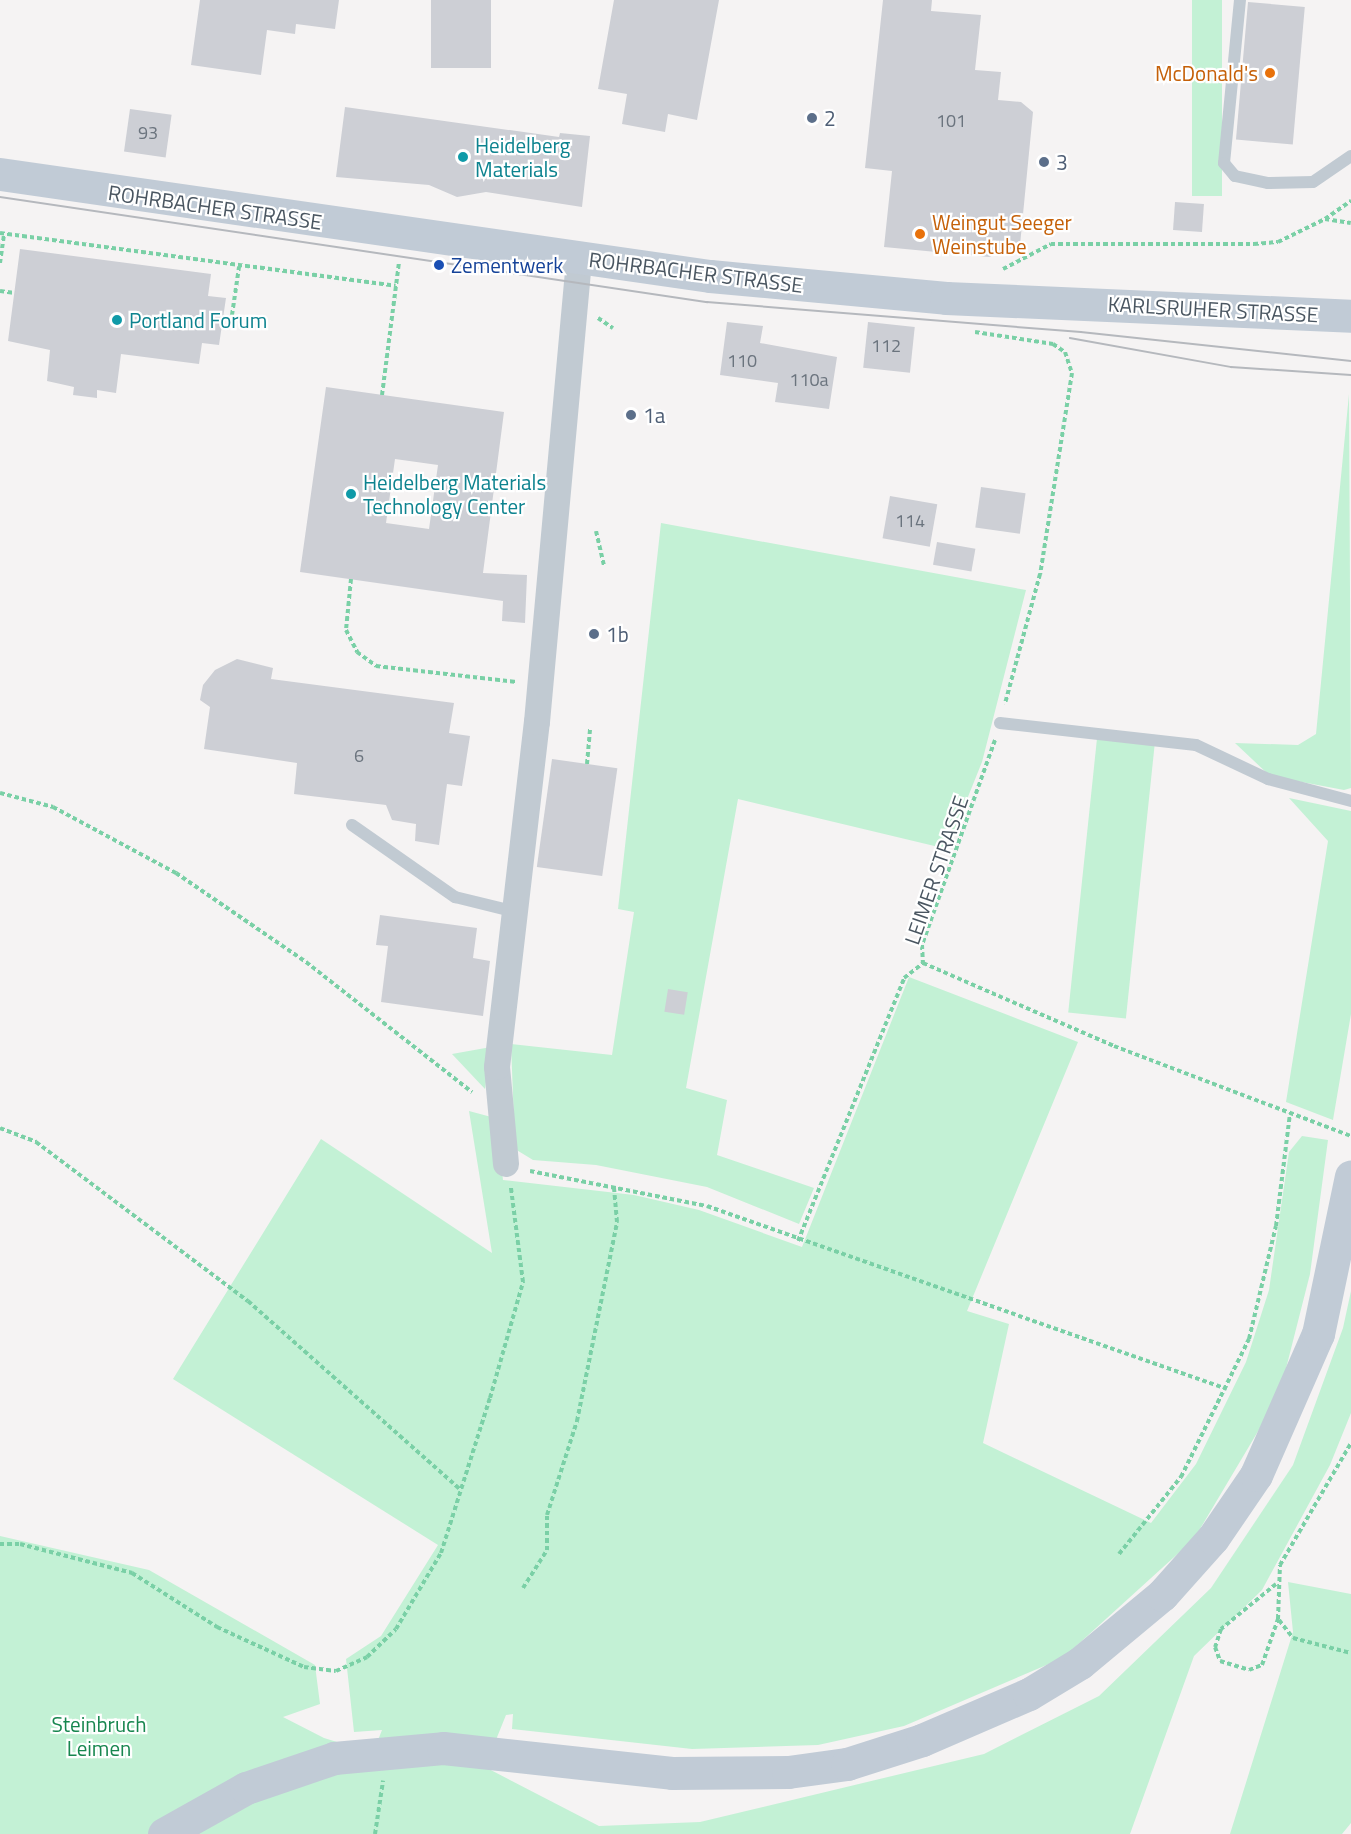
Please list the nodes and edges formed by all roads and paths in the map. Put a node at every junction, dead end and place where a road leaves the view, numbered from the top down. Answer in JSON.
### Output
{"nodes":[{"id":1,"x":1240,"y":0,"type":"edge"},
{"id":2,"x":1351,"y":156,"type":"edge"},
{"id":3,"x":0,"y":174,"type":"edge"},
{"id":4,"x":1351,"y":201,"type":"edge"},
{"id":5,"x":1325,"y":219,"type":"junction"},
{"id":6,"x":1351,"y":223,"type":"edge"},
{"id":7,"x":2,"y":234,"type":"edge"},
{"id":8,"x":579,"y":259,"type":"junction"},
{"id":9,"x":0,"y":263,"type":"edge"},
{"id":10,"x":239,"y":267,"type":"junction"},
{"id":11,"x":999,"y":270,"type":"dead end"},
{"id":12,"x":397,"y":277,"type":"dead end"},
{"id":13,"x":395,"y":286,"type":"junction"},
{"id":14,"x":0,"y":291,"type":"edge"},
{"id":15,"x":15,"y":293,"type":"dead end"},
{"id":16,"x":1074,"y":302,"type":"joint"},
{"id":17,"x":232,"y":315,"type":"dead end"},
{"id":18,"x":1347,"y":320,"type":"edge"},
{"id":19,"x":1006,"y":336,"type":"dead end"},
{"id":20,"x":382,"y":395,"type":"dead end"},
{"id":21,"x":596,"y":531,"type":"dead end"},
{"id":22,"x":604,"y":567,"type":"dead end"},
{"id":23,"x":351,"y":579,"type":"dead end"},
{"id":24,"x":540,"y":684,"type":"junction"},
{"id":25,"x":1000,"y":723,"type":"junction"},
{"id":26,"x":590,"y":728,"type":"dead end"},
{"id":27,"x":587,"y":764,"type":"dead end"},
{"id":28,"x":0,"y":793,"type":"edge"},
{"id":29,"x":1351,"y":801,"type":"edge"},
{"id":30,"x":352,"y":825,"type":"dead end"},
{"id":31,"x":516,"y":912,"type":"junction"},
{"id":32,"x":923,"y":963,"type":"junction"},
{"id":33,"x":1290,"y":1114,"type":"junction"},
{"id":34,"x":499,"y":1115,"type":"junction"},
{"id":35,"x":0,"y":1128,"type":"edge"},
{"id":36,"x":1351,"y":1136,"type":"edge"},
{"id":37,"x":506,"y":1164,"type":"junction"},
{"id":38,"x":1351,"y":1180,"type":"edge"},
{"id":39,"x":614,"y":1185,"type":"junction"},
{"id":40,"x":798,"y":1241,"type":"junction"},
{"id":41,"x":1227,"y":1389,"type":"junction"},
{"id":42,"x":1351,"y":1443,"type":"edge"},
{"id":43,"x":461,"y":1490,"type":"junction"},
{"id":44,"x":0,"y":1544,"type":"edge"},
{"id":45,"x":1119,"y":1554,"type":"dead end"},
{"id":46,"x":1276,"y":1584,"type":"junction"},
{"id":47,"x":523,"y":1588,"type":"dead end"},
{"id":48,"x":1278,"y":1619,"type":"junction"},
{"id":49,"x":1351,"y":1653,"type":"edge"},
{"id":50,"x":383,"y":1795,"type":"dead end"},
{"id":51,"x":164,"y":1834,"type":"edge"},
{"id":52,"x":375,"y":1834,"type":"edge"}],
"edges":[{"from":1,"to":2,"type":"lane"},
{"from":3,"to":8,"type":"main road","name":"ROHRBACHER STRASSE"},
{"from":4,"to":5,"type":"path"},
{"from":5,"to":6,"type":"path"},
{"from":5,"to":11,"type":"path"},
{"from":7,"to":9,"type":"path"},
{"from":7,"to":10,"type":"path"},
{"from":8,"to":16,"type":"main road","name":"ROHRBACHER STRASSE"},
{"from":8,"to":24,"type":"street"},
{"from":10,"to":13,"type":"path"},
{"from":10,"to":17,"type":"path"},
{"from":12,"to":13,"type":"path"},
{"from":13,"to":20,"type":"path"},
{"from":14,"to":15,"type":"path"},
{"from":16,"to":18,"type":"main road","name":"KARLSRUHER STRASSE"},
{"from":19,"to":25,"type":"path","name":"LEIMER STRASSE"},
{"from":21,"to":22,"type":"path"},
{"from":23,"to":24,"type":"path"},
{"from":24,"to":31,"type":"street"},
{"from":25,"to":29,"type":"lane"},
{"from":25,"to":32,"type":"path","name":"LEIMER STRASSE"},
{"from":26,"to":27,"type":"path"},
{"from":28,"to":34,"type":"path"},
{"from":30,"to":31,"type":"lane"},
{"from":31,"to":34,"type":"street"},
{"from":32,"to":33,"type":"path","name":"LEIMER STRASSE"},
{"from":32,"to":40,"type":"path"},
{"from":33,"to":36,"type":"path","name":"LEIMER STRASSE"},
{"from":33,"to":41,"type":"path"},
{"from":34,"to":37,"type":"street"},
{"from":35,"to":43,"type":"path"},
{"from":37,"to":39,"type":"path"},
{"from":37,"to":43,"type":"path"},
{"from":38,"to":51,"type":"main road"},
{"from":39,"to":40,"type":"path"},
{"from":39,"to":47,"type":"path"},
{"from":40,"to":41,"type":"path"},
{"from":41,"to":45,"type":"path"},
{"from":42,"to":46,"type":"path"},
{"from":43,"to":44,"type":"path"},
{"from":46,"to":48,"type":"path"},
{"from":46,"to":48,"type":"path"},
{"from":48,"to":49,"type":"path"},
{"from":50,"to":52,"type":"path"}]}
